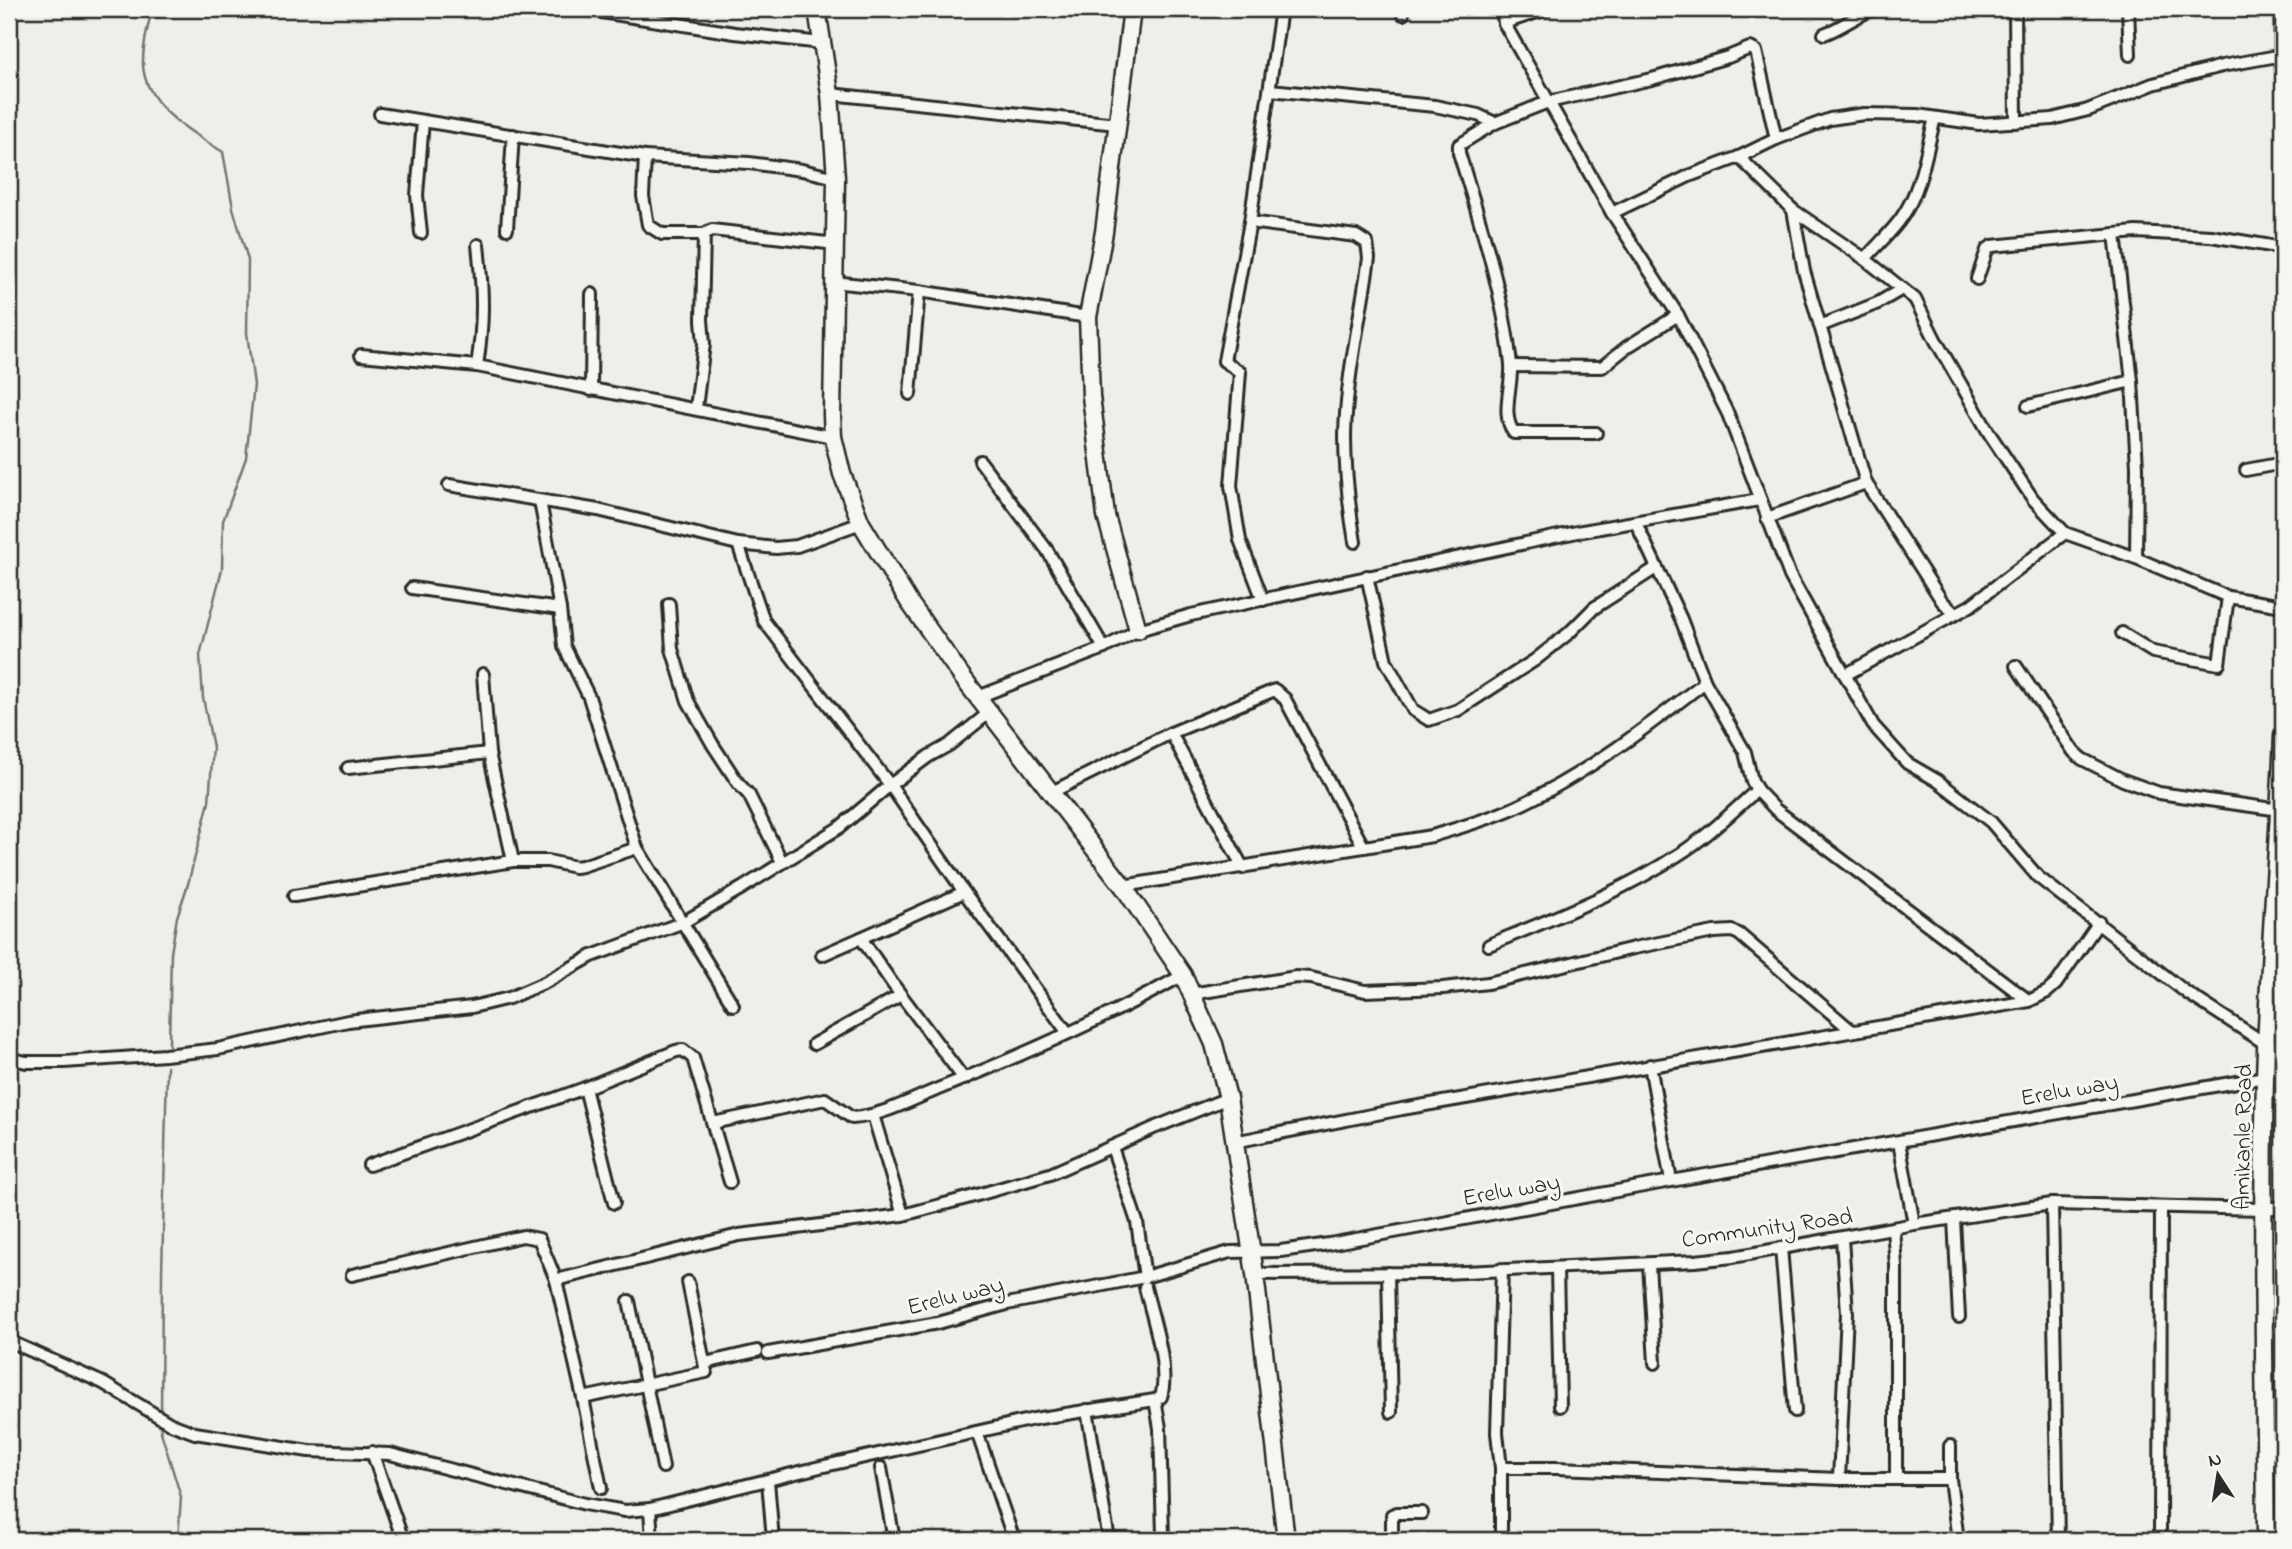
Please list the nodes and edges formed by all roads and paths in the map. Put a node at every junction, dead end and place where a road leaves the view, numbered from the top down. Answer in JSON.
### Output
{"nodes":[{"id":1,"x":582,"y":9,"type":"edge"},
{"id":2,"x":817,"y":9,"type":"edge"},
{"id":3,"x":1132,"y":9,"type":"edge"},
{"id":4,"x":1281,"y":9,"type":"edge"},
{"id":5,"x":1502,"y":9,"type":"edge"},
{"id":6,"x":1547,"y":9,"type":"edge"},
{"id":7,"x":1874,"y":9,"type":"edge"},
{"id":8,"x":2015,"y":9,"type":"edge"},
{"id":9,"x":2128,"y":9,"type":"edge"},
{"id":10,"x":2283,"y":9,"type":"edge"},
{"id":11,"x":1504,"y":23,"type":"junction"},
{"id":12,"x":1824,"y":34,"type":"dead end"},
{"id":13,"x":821,"y":43,"type":"junction"},
{"id":14,"x":2130,"y":55,"type":"dead end"},
{"id":15,"x":2283,"y":55,"type":"edge"},
{"id":16,"x":2283,"y":63,"type":"edge"},
{"id":17,"x":1270,"y":90,"type":"junction"},
{"id":18,"x":830,"y":94,"type":"junction"},
{"id":19,"x":1548,"y":102,"type":"junction"},
{"id":20,"x":380,"y":114,"type":"dead end"},
{"id":21,"x":1934,"y":118,"type":"junction"},
{"id":22,"x":423,"y":121,"type":"junction"},
{"id":23,"x":2016,"y":122,"type":"junction"},
{"id":24,"x":1495,"y":123,"type":"junction"},
{"id":25,"x":1117,"y":124,"type":"junction"},
{"id":26,"x":513,"y":135,"type":"junction"},
{"id":27,"x":1776,"y":139,"type":"junction"},
{"id":28,"x":645,"y":157,"type":"junction"},
{"id":29,"x":1739,"y":157,"type":"junction"},
{"id":30,"x":836,"y":178,"type":"junction"},
{"id":31,"x":1793,"y":210,"type":"junction"},
{"id":32,"x":1612,"y":213,"type":"junction"},
{"id":33,"x":1250,"y":222,"type":"junction"},
{"id":34,"x":507,"y":229,"type":"dead end"},
{"id":35,"x":421,"y":233,"type":"dead end"},
{"id":36,"x":704,"y":234,"type":"junction"},
{"id":37,"x":2115,"y":234,"type":"junction"},
{"id":38,"x":836,"y":244,"type":"junction"},
{"id":39,"x":478,"y":245,"type":"dead end"},
{"id":40,"x":2283,"y":248,"type":"edge"},
{"id":41,"x":1865,"y":258,"type":"junction"},
{"id":42,"x":1977,"y":279,"type":"dead end"},
{"id":43,"x":833,"y":282,"type":"junction"},
{"id":44,"x":1902,"y":289,"type":"junction"},
{"id":45,"x":919,"y":290,"type":"junction"},
{"id":46,"x":592,"y":294,"type":"dead end"},
{"id":47,"x":1678,"y":315,"type":"junction"},
{"id":48,"x":1088,"y":317,"type":"junction"},
{"id":49,"x":1820,"y":326,"type":"junction"},
{"id":50,"x":361,"y":355,"type":"dead end"},
{"id":51,"x":477,"y":366,"type":"junction"},
{"id":52,"x":1511,"y":366,"type":"junction"},
{"id":53,"x":2132,"y":381,"type":"junction"},
{"id":54,"x":591,"y":390,"type":"junction"},
{"id":55,"x":910,"y":394,"type":"dead end"},
{"id":56,"x":2028,"y":406,"type":"dead end"},
{"id":57,"x":696,"y":408,"type":"junction"},
{"id":58,"x":1597,"y":433,"type":"dead end"},
{"id":59,"x":833,"y":437,"type":"junction"},
{"id":60,"x":980,"y":461,"type":"dead end"},
{"id":61,"x":2283,"y":463,"type":"edge"},
{"id":62,"x":2246,"y":470,"type":"dead end"},
{"id":63,"x":1866,"y":483,"type":"junction"},
{"id":64,"x":449,"y":485,"type":"dead end"},
{"id":65,"x":1759,"y":500,"type":"junction"},
{"id":66,"x":540,"y":501,"type":"junction"},
{"id":67,"x":1767,"y":518,"type":"junction"},
{"id":68,"x":861,"y":523,"type":"junction"},
{"id":69,"x":1636,"y":523,"type":"junction"},
{"id":70,"x":2065,"y":533,"type":"junction"},
{"id":71,"x":1355,"y":542,"type":"dead end"},
{"id":72,"x":738,"y":544,"type":"junction"},
{"id":73,"x":2136,"y":558,"type":"junction"},
{"id":74,"x":1656,"y":568,"type":"junction"},
{"id":75,"x":1367,"y":576,"type":"junction"},
{"id":76,"x":412,"y":588,"type":"dead end"},
{"id":77,"x":2228,"y":597,"type":"junction"},
{"id":78,"x":1263,"y":600,"type":"junction"},
{"id":79,"x":669,"y":604,"type":"dead end"},
{"id":80,"x":2283,"y":606,"type":"edge"},
{"id":81,"x":560,"y":609,"type":"junction"},
{"id":82,"x":1955,"y":614,"type":"junction"},
{"id":83,"x":1138,"y":630,"type":"junction"},
{"id":84,"x":2122,"y":633,"type":"dead end"},
{"id":85,"x":1104,"y":648,"type":"junction"},
{"id":86,"x":2016,"y":666,"type":"dead end"},
{"id":87,"x":483,"y":674,"type":"dead end"},
{"id":88,"x":1845,"y":675,"type":"junction"},
{"id":89,"x":1705,"y":682,"type":"junction"},
{"id":90,"x":978,"y":697,"type":"junction"},
{"id":91,"x":990,"y":712,"type":"junction"},
{"id":92,"x":1171,"y":733,"type":"junction"},
{"id":93,"x":2283,"y":736,"type":"edge"},
{"id":94,"x":489,"y":753,"type":"junction"},
{"id":95,"x":348,"y":768,"type":"dead end"},
{"id":96,"x":890,"y":785,"type":"junction"},
{"id":97,"x":1757,"y":790,"type":"junction"},
{"id":98,"x":1052,"y":792,"type":"junction"},
{"id":99,"x":2280,"y":810,"type":"junction"},
{"id":100,"x":1363,"y":846,"type":"junction"},
{"id":101,"x":2280,"y":847,"type":"edge"},
{"id":102,"x":637,"y":848,"type":"junction"},
{"id":103,"x":513,"y":861,"type":"junction"},
{"id":104,"x":782,"y":862,"type":"junction"},
{"id":105,"x":1244,"y":868,"type":"junction"},
{"id":106,"x":1123,"y":886,"type":"junction"},
{"id":107,"x":964,"y":892,"type":"junction"},
{"id":108,"x":295,"y":896,"type":"dead end"},
{"id":109,"x":2277,"y":910,"type":"edge"},
{"id":110,"x":684,"y":922,"type":"junction"},
{"id":111,"x":2099,"y":922,"type":"junction"},
{"id":112,"x":861,"y":937,"type":"junction"},
{"id":113,"x":1489,"y":945,"type":"dead end"},
{"id":114,"x":822,"y":956,"type":"dead end"},
{"id":115,"x":1183,"y":975,"type":"junction"},
{"id":116,"x":1191,"y":994,"type":"junction"},
{"id":117,"x":901,"y":995,"type":"junction"},
{"id":118,"x":2029,"y":1001,"type":"junction"},
{"id":119,"x":733,"y":1005,"type":"dead end"},
{"id":120,"x":1852,"y":1031,"type":"junction"},
{"id":121,"x":1068,"y":1033,"type":"junction"},
{"id":122,"x":814,"y":1044,"type":"dead end"},
{"id":123,"x":2266,"y":1044,"type":"junction"},
{"id":124,"x":2283,"y":1051,"type":"edge"},
{"id":125,"x":9,"y":1058,"type":"edge"},
{"id":126,"x":1650,"y":1065,"type":"junction"},
{"id":127,"x":2265,"y":1077,"type":"junction"},
{"id":128,"x":964,"y":1079,"type":"junction"},
{"id":129,"x":585,"y":1088,"type":"junction"},
{"id":130,"x":1228,"y":1098,"type":"junction"},
{"id":131,"x":873,"y":1115,"type":"junction"},
{"id":132,"x":713,"y":1123,"type":"junction"},
{"id":133,"x":1234,"y":1142,"type":"junction"},
{"id":134,"x":1899,"y":1142,"type":"junction"},
{"id":135,"x":1112,"y":1147,"type":"junction"},
{"id":136,"x":369,"y":1165,"type":"dead end"},
{"id":137,"x":1671,"y":1181,"type":"junction"},
{"id":138,"x":730,"y":1182,"type":"dead end"},
{"id":139,"x":614,"y":1203,"type":"dead end"},
{"id":140,"x":2052,"y":1205,"type":"junction"},
{"id":141,"x":2161,"y":1207,"type":"junction"},
{"id":142,"x":2283,"y":1207,"type":"edge"},
{"id":143,"x":2263,"y":1209,"type":"junction"},
{"id":144,"x":904,"y":1215,"type":"junction"},
{"id":145,"x":1954,"y":1219,"type":"junction"},
{"id":146,"x":1914,"y":1224,"type":"junction"},
{"id":147,"x":1893,"y":1229,"type":"junction"},
{"id":148,"x":1842,"y":1238,"type":"junction"},
{"id":149,"x":1782,"y":1248,"type":"junction"},
{"id":150,"x":1252,"y":1253,"type":"junction"},
{"id":151,"x":1649,"y":1264,"type":"junction"},
{"id":152,"x":1502,"y":1269,"type":"junction"},
{"id":153,"x":1557,"y":1269,"type":"junction"},
{"id":154,"x":1388,"y":1273,"type":"junction"},
{"id":155,"x":1255,"y":1274,"type":"junction"},
{"id":156,"x":352,"y":1275,"type":"dead end"},
{"id":157,"x":556,"y":1280,"type":"junction"},
{"id":158,"x":688,"y":1282,"type":"dead end"},
{"id":159,"x":1145,"y":1282,"type":"junction"},
{"id":160,"x":629,"y":1301,"type":"dead end"},
{"id":161,"x":1959,"y":1317,"type":"dead end"},
{"id":162,"x":9,"y":1340,"type":"edge"},
{"id":163,"x":705,"y":1363,"type":"junction"},
{"id":164,"x":1656,"y":1363,"type":"dead end"},
{"id":165,"x":647,"y":1386,"type":"junction"},
{"id":166,"x":583,"y":1398,"type":"junction"},
{"id":167,"x":1155,"y":1400,"type":"junction"},
{"id":168,"x":1560,"y":1406,"type":"dead end"},
{"id":169,"x":1087,"y":1410,"type":"junction"},
{"id":170,"x":1795,"y":1410,"type":"dead end"},
{"id":171,"x":1391,"y":1412,"type":"dead end"},
{"id":172,"x":977,"y":1432,"type":"junction"},
{"id":173,"x":1951,"y":1446,"type":"dead end"},
{"id":174,"x":372,"y":1452,"type":"junction"},
{"id":175,"x":663,"y":1467,"type":"dead end"},
{"id":176,"x":881,"y":1468,"type":"dead end"},
{"id":177,"x":1501,"y":1468,"type":"junction"},
{"id":178,"x":1839,"y":1479,"type":"junction"},
{"id":179,"x":1896,"y":1479,"type":"junction"},
{"id":180,"x":1950,"y":1479,"type":"junction"},
{"id":181,"x":768,"y":1481,"type":"junction"},
{"id":182,"x":601,"y":1488,"type":"dead end"},
{"id":183,"x":650,"y":1509,"type":"junction"},
{"id":184,"x":1422,"y":1513,"type":"dead end"},
{"id":185,"x":1163,"y":1535,"type":"dead end"},
{"id":186,"x":403,"y":1540,"type":"edge"},
{"id":187,"x":652,"y":1540,"type":"edge"},
{"id":188,"x":773,"y":1540,"type":"edge"},
{"id":189,"x":894,"y":1540,"type":"edge"},
{"id":190,"x":1014,"y":1540,"type":"edge"},
{"id":191,"x":1109,"y":1540,"type":"edge"},
{"id":192,"x":1286,"y":1540,"type":"edge"},
{"id":193,"x":1392,"y":1540,"type":"edge"},
{"id":194,"x":1501,"y":1540,"type":"edge"},
{"id":195,"x":1958,"y":1540,"type":"edge"},
{"id":196,"x":2058,"y":1540,"type":"edge"},
{"id":197,"x":2160,"y":1540,"type":"edge"},
{"id":198,"x":2266,"y":1540,"type":"edge"}],
"edges":[{"from":1,"to":13,"type":"street"},
{"from":2,"to":13,"type":"street"},
{"from":3,"to":25,"type":"street"},
{"from":4,"to":17,"type":"street"},
{"from":5,"to":11,"type":"street"},
{"from":6,"to":11,"type":"street"},
{"from":7,"to":12,"type":"street"},
{"from":8,"to":23,"type":"street"},
{"from":9,"to":14,"type":"street"},
{"from":10,"to":15,"type":"street"},
{"from":11,"to":19,"type":"street"},
{"from":13,"to":18,"type":"street"},
{"from":15,"to":16,"type":"street"},
{"from":15,"to":23,"type":"street"},
{"from":17,"to":24,"type":"street"},
{"from":17,"to":33,"type":"street"},
{"from":18,"to":25,"type":"street"},
{"from":18,"to":30,"type":"street"},
{"from":19,"to":24,"type":"street"},
{"from":19,"to":27,"type":"street"},
{"from":19,"to":32,"type":"street"},
{"from":20,"to":22,"type":"street"},
{"from":21,"to":23,"type":"street"},
{"from":21,"to":27,"type":"street"},
{"from":21,"to":41,"type":"street"},
{"from":22,"to":26,"type":"street"},
{"from":22,"to":35,"type":"street"},
{"from":24,"to":52,"type":"street"},
{"from":25,"to":48,"type":"street"},
{"from":26,"to":28,"type":"street"},
{"from":26,"to":34,"type":"street"},
{"from":27,"to":29,"type":"street"},
{"from":28,"to":30,"type":"street"},
{"from":28,"to":36,"type":"street"},
{"from":29,"to":31,"type":"street"},
{"from":29,"to":32,"type":"street"},
{"from":30,"to":38,"type":"street"},
{"from":31,"to":41,"type":"street"},
{"from":31,"to":49,"type":"street"},
{"from":32,"to":47,"type":"street"},
{"from":33,"to":71,"type":"street"},
{"from":33,"to":78,"type":"street"},
{"from":36,"to":38,"type":"street"},
{"from":36,"to":57,"type":"street"},
{"from":37,"to":40,"type":"street"},
{"from":37,"to":42,"type":"street"},
{"from":37,"to":53,"type":"street"},
{"from":38,"to":43,"type":"street"},
{"from":39,"to":51,"type":"street"},
{"from":41,"to":44,"type":"street"},
{"from":43,"to":45,"type":"street"},
{"from":43,"to":59,"type":"street"},
{"from":44,"to":49,"type":"street"},
{"from":44,"to":70,"type":"street"},
{"from":45,"to":48,"type":"street"},
{"from":45,"to":55,"type":"street"},
{"from":46,"to":54,"type":"street"},
{"from":47,"to":52,"type":"street"},
{"from":47,"to":65,"type":"street"},
{"from":48,"to":83,"type":"street"},
{"from":49,"to":63,"type":"street"},
{"from":50,"to":51,"type":"street"},
{"from":51,"to":54,"type":"street"},
{"from":52,"to":58,"type":"street"},
{"from":53,"to":56,"type":"street"},
{"from":53,"to":73,"type":"street"},
{"from":54,"to":57,"type":"street"},
{"from":57,"to":59,"type":"street"},
{"from":59,"to":68,"type":"street"},
{"from":60,"to":85,"type":"street"},
{"from":61,"to":62,"type":"street"},
{"from":63,"to":67,"type":"street"},
{"from":63,"to":82,"type":"street"},
{"from":64,"to":66,"type":"street"},
{"from":65,"to":67,"type":"street"},
{"from":65,"to":69,"type":"street"},
{"from":66,"to":72,"type":"street"},
{"from":66,"to":81,"type":"street"},
{"from":67,"to":88,"type":"street"},
{"from":68,"to":72,"type":"street"},
{"from":68,"to":90,"type":"street"},
{"from":69,"to":74,"type":"street"},
{"from":69,"to":75,"type":"street"},
{"from":70,"to":73,"type":"street"},
{"from":70,"to":82,"type":"street"},
{"from":72,"to":96,"type":"street"},
{"from":73,"to":77,"type":"street"},
{"from":74,"to":75,"type":"street"},
{"from":74,"to":89,"type":"street"},
{"from":75,"to":78,"type":"street"},
{"from":76,"to":81,"type":"street"},
{"from":77,"to":80,"type":"street"},
{"from":77,"to":84,"type":"street"},
{"from":78,"to":83,"type":"street"},
{"from":79,"to":104,"type":"street"},
{"from":81,"to":102,"type":"street"},
{"from":82,"to":88,"type":"street"},
{"from":83,"to":85,"type":"street"},
{"from":85,"to":90,"type":"street"},
{"from":86,"to":99,"type":"street"},
{"from":87,"to":94,"type":"street"},
{"from":88,"to":111,"type":"street"},
{"from":89,"to":97,"type":"street"},
{"from":89,"to":100,"type":"street"},
{"from":90,"to":91,"type":"street"},
{"from":91,"to":96,"type":"street"},
{"from":91,"to":98,"type":"street"},
{"from":92,"to":98,"type":"street"},
{"from":92,"to":100,"type":"street"},
{"from":92,"to":105,"type":"street"},
{"from":93,"to":99,"type":"street","name":"Amikanle Road"},
{"from":94,"to":95,"type":"street"},
{"from":94,"to":103,"type":"street"},
{"from":96,"to":104,"type":"street"},
{"from":96,"to":107,"type":"street"},
{"from":97,"to":113,"type":"street"},
{"from":97,"to":118,"type":"street"},
{"from":98,"to":106,"type":"street"},
{"from":99,"to":101,"type":"street","name":"Amikanle Road"},
{"from":100,"to":105,"type":"street"},
{"from":101,"to":109,"type":"street","name":"Amikanle Road"},
{"from":102,"to":103,"type":"street"},
{"from":102,"to":110,"type":"street"},
{"from":103,"to":108,"type":"street"},
{"from":104,"to":110,"type":"street"},
{"from":105,"to":106,"type":"street"},
{"from":106,"to":115,"type":"street"},
{"from":107,"to":112,"type":"street"},
{"from":107,"to":121,"type":"street"},
{"from":109,"to":123,"type":"street","name":"Amikanle Road"},
{"from":110,"to":119,"type":"street"},
{"from":110,"to":125,"type":"street"},
{"from":111,"to":118,"type":"street"},
{"from":111,"to":123,"type":"street"},
{"from":112,"to":114,"type":"street"},
{"from":112,"to":117,"type":"street"},
{"from":115,"to":116,"type":"street"},
{"from":115,"to":121,"type":"street"},
{"from":116,"to":120,"type":"street"},
{"from":116,"to":130,"type":"street"},
{"from":117,"to":122,"type":"street"},
{"from":117,"to":128,"type":"street"},
{"from":118,"to":120,"type":"street"},
{"from":120,"to":126,"type":"street"},
{"from":121,"to":128,"type":"street"},
{"from":123,"to":124,"type":"street"},
{"from":123,"to":127,"type":"street","name":"Amikanle Road"},
{"from":126,"to":133,"type":"street"},
{"from":126,"to":137,"type":"street"},
{"from":127,"to":134,"type":"street","name":"Erelu way"},
{"from":127,"to":143,"type":"street","name":"Amikanle Road"},
{"from":128,"to":131,"type":"street"},
{"from":129,"to":132,"type":"street"},
{"from":129,"to":136,"type":"street"},
{"from":129,"to":139,"type":"street"},
{"from":130,"to":133,"type":"street"},
{"from":130,"to":135,"type":"street"},
{"from":131,"to":132,"type":"street"},
{"from":131,"to":144,"type":"street"},
{"from":132,"to":138,"type":"street"},
{"from":133,"to":150,"type":"street"},
{"from":134,"to":137,"type":"street","name":"Erelu way"},
{"from":134,"to":146,"type":"street"},
{"from":135,"to":144,"type":"street"},
{"from":135,"to":159,"type":"street"},
{"from":137,"to":150,"type":"street","name":"Erelu way"},
{"from":140,"to":141,"type":"street","name":"Community Road"},
{"from":140,"to":145,"type":"street","name":"Community Road"},
{"from":140,"to":196,"type":"street"},
{"from":141,"to":143,"type":"street","name":"Community Road"},
{"from":141,"to":197,"type":"street"},
{"from":142,"to":143,"type":"street","name":"Community Road"},
{"from":143,"to":198,"type":"street","name":"Amikanle Road"},
{"from":144,"to":157,"type":"street"},
{"from":145,"to":146,"type":"street","name":"Community Road"},
{"from":145,"to":161,"type":"street"},
{"from":146,"to":147,"type":"street","name":"Community Road"},
{"from":147,"to":148,"type":"street","name":"Community Road"},
{"from":147,"to":179,"type":"street"},
{"from":148,"to":149,"type":"street","name":"Community Road"},
{"from":148,"to":178,"type":"street"},
{"from":149,"to":151,"type":"street","name":"Community Road"},
{"from":149,"to":170,"type":"street"},
{"from":150,"to":155,"type":"street"},
{"from":150,"to":159,"type":"street","name":"Erelu way"},
{"from":151,"to":153,"type":"street","name":"Community Road"},
{"from":151,"to":164,"type":"street"},
{"from":152,"to":153,"type":"street","name":"Community Road"},
{"from":152,"to":154,"type":"street","name":"Community Road"},
{"from":152,"to":177,"type":"street"},
{"from":153,"to":168,"type":"street"},
{"from":154,"to":155,"type":"street","name":"Community Road"},
{"from":154,"to":171,"type":"street"},
{"from":155,"to":192,"type":"street"},
{"from":156,"to":157,"type":"street"},
{"from":157,"to":166,"type":"street"},
{"from":158,"to":163,"type":"street"},
{"from":159,"to":163,"type":"street","name":"Erelu way"},
{"from":159,"to":167,"type":"street"},
{"from":160,"to":165,"type":"street"},
{"from":162,"to":174,"type":"street"},
{"from":163,"to":165,"type":"street","name":"Erelu way"},
{"from":165,"to":166,"type":"street"},
{"from":165,"to":175,"type":"street"},
{"from":166,"to":182,"type":"street"},
{"from":167,"to":169,"type":"street"},
{"from":167,"to":185,"type":"street"},
{"from":169,"to":172,"type":"street"},
{"from":169,"to":191,"type":"street"},
{"from":172,"to":181,"type":"street"},
{"from":172,"to":190,"type":"street"},
{"from":173,"to":180,"type":"street"},
{"from":174,"to":183,"type":"street"},
{"from":174,"to":186,"type":"street"},
{"from":176,"to":189,"type":"street"},
{"from":177,"to":178,"type":"street"},
{"from":177,"to":194,"type":"street"},
{"from":178,"to":179,"type":"street"},
{"from":179,"to":180,"type":"street"},
{"from":180,"to":195,"type":"street"},
{"from":181,"to":183,"type":"street"},
{"from":181,"to":188,"type":"street"},
{"from":183,"to":187,"type":"street"},
{"from":184,"to":193,"type":"street"}]}
